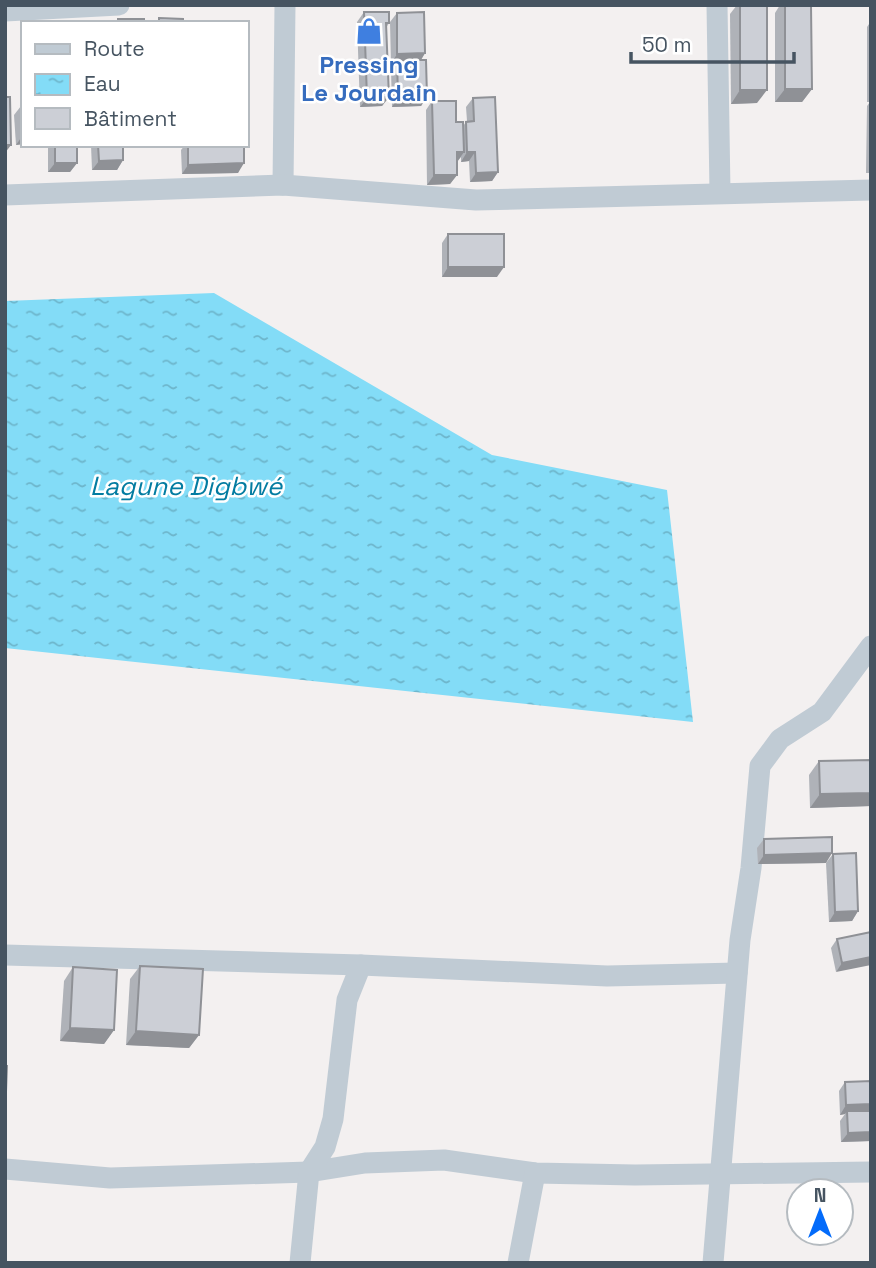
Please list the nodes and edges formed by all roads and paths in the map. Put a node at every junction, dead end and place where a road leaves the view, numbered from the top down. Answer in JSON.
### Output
{"nodes":[{"id":1,"x":120,"y":5,"type":"edge"},
{"id":2,"x":285,"y":5,"type":"edge"},
{"id":3,"x":717,"y":5,"type":"edge"},
{"id":4,"x":5,"y":11,"type":"edge"},
{"id":5,"x":283,"y":185,"type":"junction"},
{"id":6,"x":871,"y":190,"type":"edge"},
{"id":7,"x":720,"y":192,"type":"junction"},
{"id":8,"x":5,"y":195,"type":"edge"},
{"id":9,"x":871,"y":646,"type":"edge"},
{"id":10,"x":5,"y":955,"type":"edge"},
{"id":11,"x":361,"y":965,"type":"junction"},
{"id":12,"x":737,"y":973,"type":"junction"},
{"id":13,"x":5,"y":1168,"type":"edge"},
{"id":14,"x":309,"y":1172,"type":"junction"},
{"id":15,"x":720,"y":1172,"type":"junction"},
{"id":16,"x":871,"y":1172,"type":"edge"},
{"id":17,"x":535,"y":1173,"type":"junction"},
{"id":18,"x":300,"y":1263,"type":"edge"},
{"id":19,"x":518,"y":1263,"type":"edge"},
{"id":20,"x":713,"y":1263,"type":"edge"}],
"edges":[{"from":1,"to":4,"type":"street"},
{"from":2,"to":5,"type":"street"},
{"from":3,"to":7,"type":"street"},
{"from":5,"to":7,"type":"street"},
{"from":5,"to":8,"type":"street"},
{"from":6,"to":7,"type":"street"},
{"from":9,"to":12,"type":"street"},
{"from":10,"to":11,"type":"street"},
{"from":11,"to":12,"type":"street"},
{"from":11,"to":14,"type":"street"},
{"from":12,"to":15,"type":"street"},
{"from":13,"to":14,"type":"street"},
{"from":14,"to":17,"type":"street"},
{"from":14,"to":18,"type":"street"},
{"from":15,"to":16,"type":"street"},
{"from":15,"to":17,"type":"street"},
{"from":15,"to":20,"type":"street"},
{"from":17,"to":19,"type":"street"}]}
